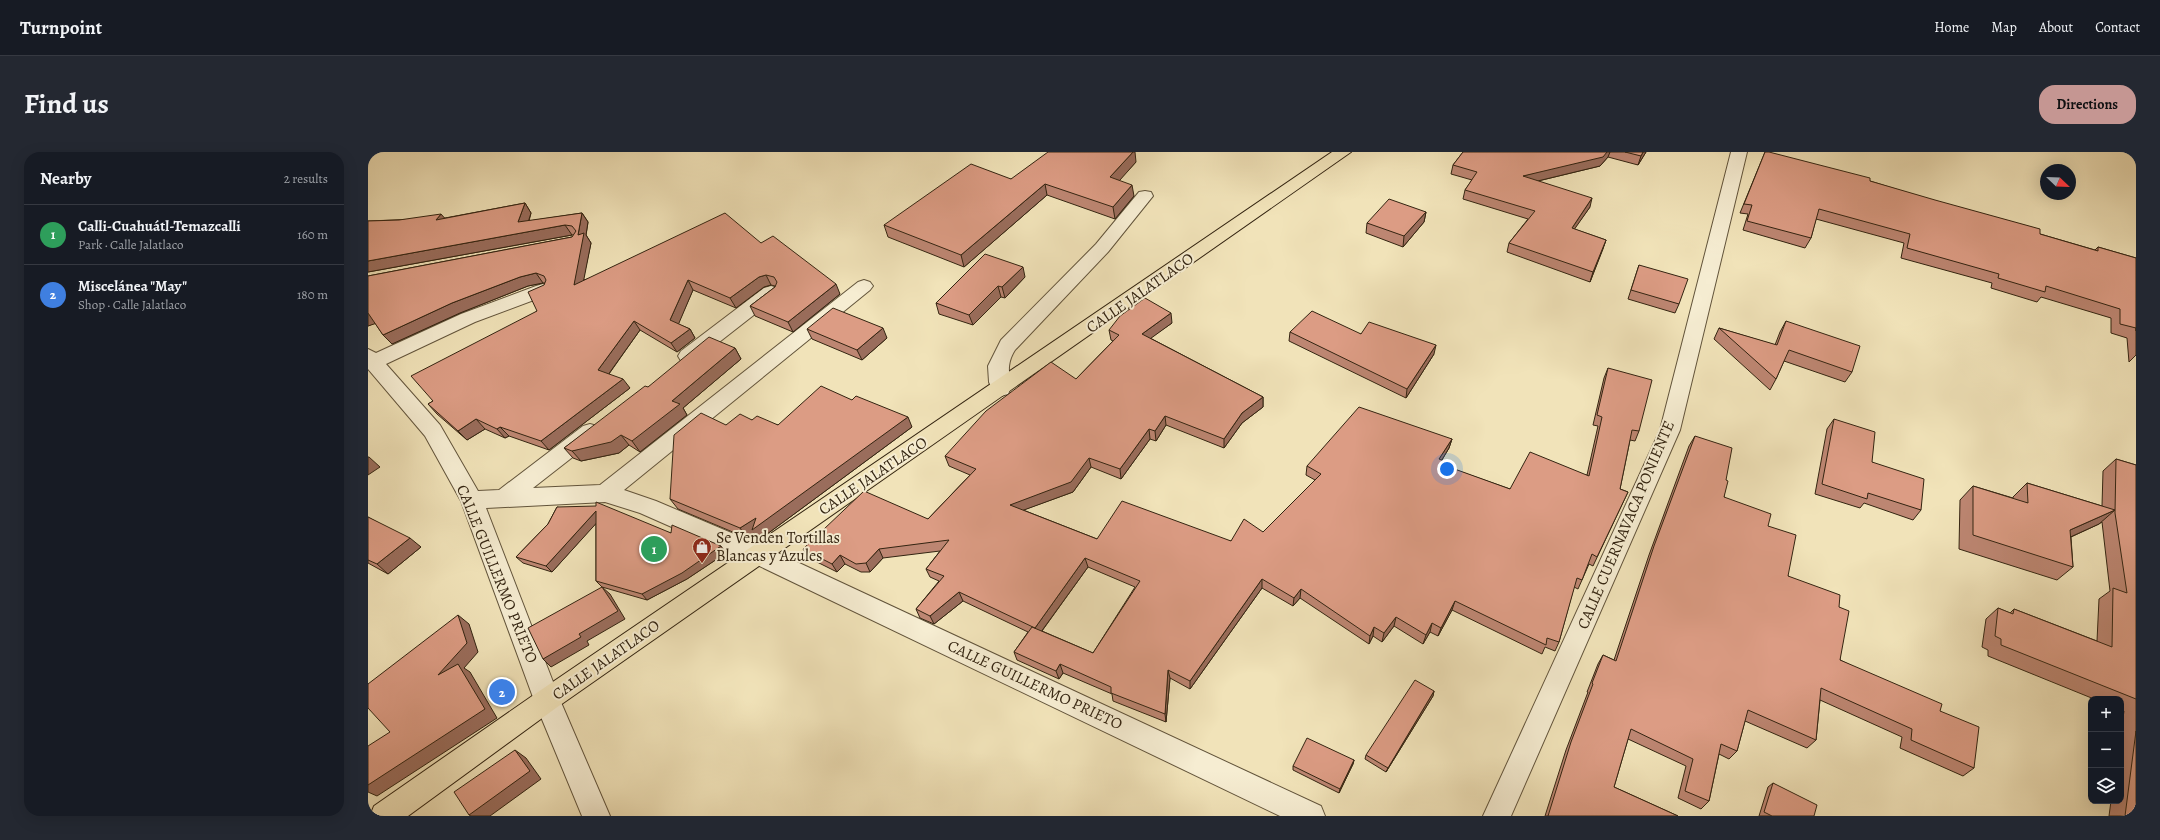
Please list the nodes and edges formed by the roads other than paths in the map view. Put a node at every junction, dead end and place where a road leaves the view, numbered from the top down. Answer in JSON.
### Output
{"nodes":[{"id":1,"x":1343,"y":152,"type":"edge"},
{"id":2,"x":1739,"y":152,"type":"edge"},
{"id":3,"x":1145,"y":196,"type":"dead end"},
{"id":4,"x":864,"y":286,"type":"dead end"},
{"id":5,"x":543,"y":290,"type":"edge"},
{"id":6,"x":772,"y":292,"type":"edge"},
{"id":7,"x":371,"y":359,"type":"edge"},
{"id":8,"x":672,"y":369,"type":"edge"},
{"id":9,"x":1000,"y":389,"type":"junction"},
{"id":10,"x":603,"y":422,"type":"edge"},
{"id":11,"x":605,"y":493,"type":"junction"},
{"id":12,"x":503,"y":499,"type":"junction"},
{"id":13,"x":472,"y":500,"type":"junction"},
{"id":14,"x":759,"y":555,"type":"junction"},
{"id":15,"x":547,"y":700,"type":"junction"},
{"id":16,"x":384,"y":816,"type":"edge"},
{"id":17,"x":596,"y":816,"type":"edge"},
{"id":18,"x":1311,"y":816,"type":"edge"},
{"id":19,"x":1497,"y":816,"type":"edge"}],
"edges":[{"from":1,"to":9,"type":"main road","name":"CALLE JALATLACO"},
{"from":2,"to":19,"type":"street","name":"CALLE CUERNAVACA PONIENTE"},
{"from":3,"to":9,"type":"street"},
{"from":4,"to":11,"type":"street"},
{"from":5,"to":7,"type":"street"},
{"from":6,"to":8,"type":"street"},
{"from":7,"to":13,"type":"street","name":"CALLE GUILLERMO PRIETO"},
{"from":9,"to":14,"type":"main road","name":"CALLE JALATLACO"},
{"from":10,"to":12,"type":"street"},
{"from":11,"to":12,"type":"street"},
{"from":11,"to":14,"type":"street","name":"CALLE GUILLERMO PRIETO"},
{"from":12,"to":13,"type":"street"},
{"from":13,"to":15,"type":"street","name":"CALLE GUILLERMO PRIETO"},
{"from":14,"to":15,"type":"main road","name":"CALLE JALATLACO"},
{"from":14,"to":18,"type":"street","name":"CALLE GUILLERMO PRIETO"},
{"from":15,"to":16,"type":"main road","name":"CALLE JALATLACO"},
{"from":15,"to":17,"type":"street","name":"CALLE GUILLERMO PRIETO"}]}
